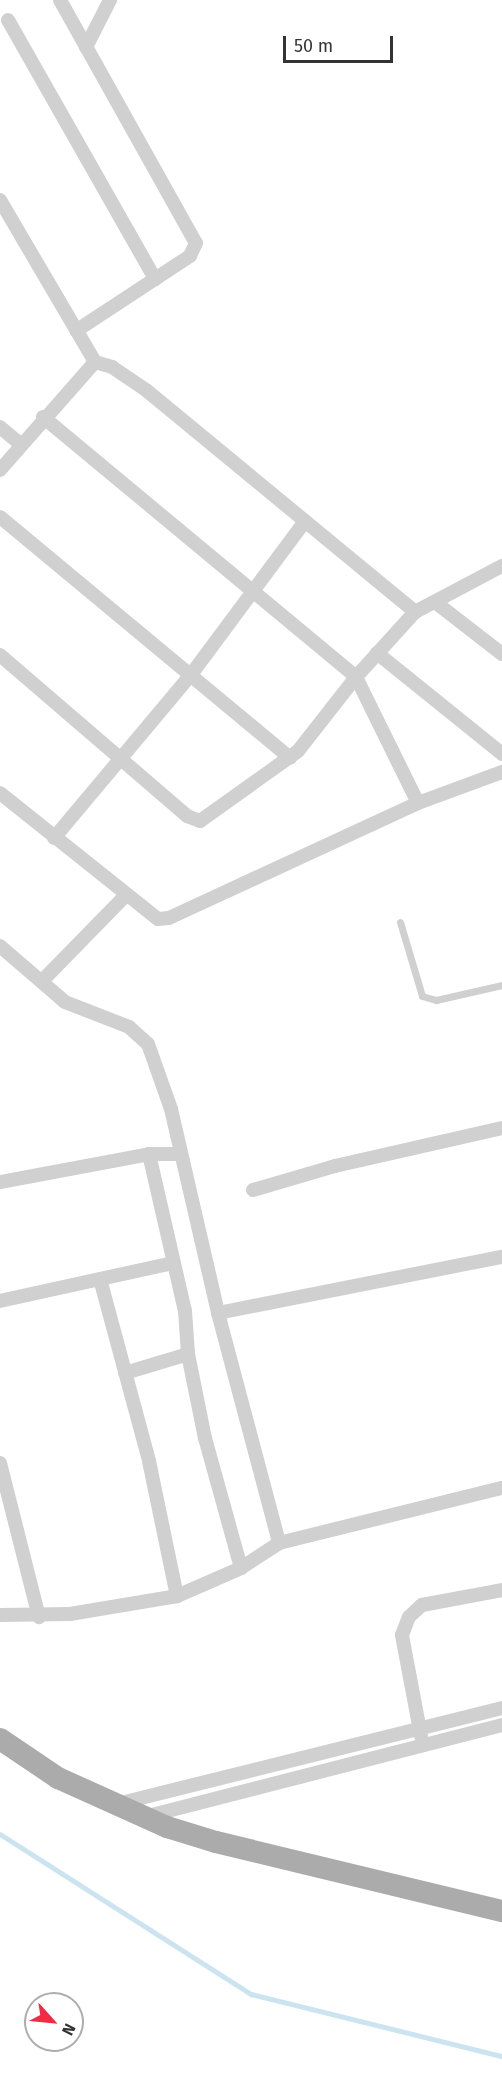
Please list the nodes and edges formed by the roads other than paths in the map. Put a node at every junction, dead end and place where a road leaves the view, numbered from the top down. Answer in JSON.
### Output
{"nodes":[{"id":1,"x":60,"y":0,"type":"edge"},
{"id":2,"x":110,"y":0,"type":"edge"},
{"id":3,"x":8,"y":20,"type":"dead end"},
{"id":4,"x":86,"y":47,"type":"junction"},
{"id":5,"x":0,"y":200,"type":"edge"},
{"id":6,"x":155,"y":279,"type":"junction"},
{"id":7,"x":76,"y":331,"type":"junction"},
{"id":8,"x":95,"y":362,"type":"junction"},
{"id":9,"x":43,"y":417,"type":"junction"},
{"id":10,"x":0,"y":427,"type":"edge"},
{"id":11,"x":20,"y":444,"type":"junction"},
{"id":12,"x":0,"y":470,"type":"edge"},
{"id":13,"x":0,"y":517,"type":"edge"},
{"id":14,"x":305,"y":521,"type":"junction"},
{"id":15,"x":502,"y":566,"type":"edge"},
{"id":16,"x":255,"y":590,"type":"junction"},
{"id":17,"x":435,"y":602,"type":"junction"},
{"id":18,"x":415,"y":612,"type":"junction"},
{"id":19,"x":377,"y":653,"type":"junction"},
{"id":20,"x":502,"y":654,"type":"edge"},
{"id":21,"x":0,"y":655,"type":"edge"},
{"id":22,"x":190,"y":676,"type":"junction"},
{"id":23,"x":356,"y":677,"type":"junction"},
{"id":24,"x":502,"y":754,"type":"edge"},
{"id":25,"x":123,"y":757,"type":"junction"},
{"id":26,"x":290,"y":758,"type":"junction"},
{"id":27,"x":502,"y":772,"type":"edge"},
{"id":28,"x":0,"y":793,"type":"edge"},
{"id":29,"x":418,"y":803,"type":"junction"},
{"id":30,"x":54,"y":838,"type":"junction"},
{"id":31,"x":126,"y":896,"type":"junction"},
{"id":32,"x":400,"y":922,"type":"dead end"},
{"id":33,"x":0,"y":946,"type":"edge"},
{"id":34,"x":43,"y":980,"type":"junction"},
{"id":35,"x":502,"y":985,"type":"edge"},
{"id":36,"x":502,"y":1128,"type":"edge"},
{"id":37,"x":149,"y":1154,"type":"junction"},
{"id":38,"x":179,"y":1154,"type":"junction"},
{"id":39,"x":0,"y":1182,"type":"edge"},
{"id":40,"x":254,"y":1190,"type":"dead end"},
{"id":41,"x":502,"y":1257,"type":"edge"},
{"id":42,"x":173,"y":1263,"type":"junction"},
{"id":43,"x":100,"y":1279,"type":"junction"},
{"id":44,"x":0,"y":1301,"type":"edge"},
{"id":45,"x":218,"y":1313,"type":"junction"},
{"id":46,"x":188,"y":1354,"type":"junction"},
{"id":47,"x":125,"y":1373,"type":"junction"},
{"id":48,"x":0,"y":1463,"type":"edge"},
{"id":49,"x":502,"y":1488,"type":"edge"},
{"id":50,"x":279,"y":1543,"type":"junction"},
{"id":51,"x":240,"y":1568,"type":"junction"},
{"id":52,"x":502,"y":1590,"type":"edge"},
{"id":53,"x":177,"y":1596,"type":"junction"},
{"id":54,"x":0,"y":1615,"type":"edge"},
{"id":55,"x":39,"y":1617,"type":"junction"},
{"id":56,"x":502,"y":1708,"type":"edge"},
{"id":57,"x":502,"y":1725,"type":"edge"},
{"id":58,"x":419,"y":1728,"type":"junction"},
{"id":59,"x":0,"y":1739,"type":"edge"},
{"id":60,"x":423,"y":1744,"type":"junction"},
{"id":61,"x":280,"y":1763,"type":"junction"},
{"id":62,"x":284,"y":1780,"type":"junction"},
{"id":63,"x":115,"y":1805,"type":"junction"},
{"id":64,"x":143,"y":1817,"type":"junction"},
{"id":65,"x":502,"y":1911,"type":"edge"}],
"edges":[{"from":1,"to":4,"type":"street"},
{"from":2,"to":4,"type":"street"},
{"from":3,"to":6,"type":"street"},
{"from":4,"to":6,"type":"street"},
{"from":5,"to":7,"type":"street"},
{"from":6,"to":7,"type":"street"},
{"from":7,"to":8,"type":"street"},
{"from":8,"to":9,"type":"street"},
{"from":8,"to":14,"type":"street"},
{"from":9,"to":11,"type":"street"},
{"from":9,"to":16,"type":"street"},
{"from":10,"to":11,"type":"street"},
{"from":11,"to":12,"type":"street"},
{"from":13,"to":22,"type":"street"},
{"from":14,"to":16,"type":"street"},
{"from":14,"to":18,"type":"street"},
{"from":15,"to":17,"type":"street"},
{"from":16,"to":22,"type":"street"},
{"from":16,"to":23,"type":"street"},
{"from":17,"to":18,"type":"street"},
{"from":17,"to":20,"type":"street"},
{"from":18,"to":19,"type":"street"},
{"from":19,"to":23,"type":"street"},
{"from":19,"to":24,"type":"street"},
{"from":21,"to":25,"type":"street"},
{"from":22,"to":25,"type":"street"},
{"from":22,"to":26,"type":"street"},
{"from":23,"to":26,"type":"street"},
{"from":23,"to":29,"type":"street"},
{"from":25,"to":26,"type":"street"},
{"from":25,"to":30,"type":"street"},
{"from":27,"to":29,"type":"street"},
{"from":28,"to":30,"type":"street"},
{"from":29,"to":31,"type":"street"},
{"from":30,"to":31,"type":"street"},
{"from":31,"to":34,"type":"street"},
{"from":32,"to":35,"type":"lane"},
{"from":33,"to":34,"type":"street"},
{"from":34,"to":38,"type":"street"},
{"from":36,"to":40,"type":"street"},
{"from":37,"to":38,"type":"street"},
{"from":37,"to":39,"type":"street"},
{"from":37,"to":42,"type":"street"},
{"from":38,"to":45,"type":"street"},
{"from":41,"to":45,"type":"street"},
{"from":42,"to":43,"type":"street"},
{"from":42,"to":46,"type":"street"},
{"from":43,"to":44,"type":"street"},
{"from":43,"to":47,"type":"street"},
{"from":45,"to":50,"type":"street"},
{"from":46,"to":47,"type":"street"},
{"from":46,"to":51,"type":"street"},
{"from":47,"to":53,"type":"street"},
{"from":48,"to":55,"type":"street"},
{"from":49,"to":50,"type":"street"},
{"from":50,"to":51,"type":"street"},
{"from":51,"to":53,"type":"street"},
{"from":52,"to":58,"type":"street"},
{"from":53,"to":55,"type":"street"},
{"from":54,"to":55,"type":"street"},
{"from":56,"to":58,"type":"street"},
{"from":57,"to":60,"type":"street"},
{"from":58,"to":60,"type":"street"},
{"from":58,"to":61,"type":"street"},
{"from":59,"to":63,"type":"main road"},
{"from":60,"to":62,"type":"street"},
{"from":61,"to":62,"type":"street"},
{"from":61,"to":63,"type":"street"},
{"from":62,"to":64,"type":"street"},
{"from":63,"to":64,"type":"main road"},
{"from":64,"to":65,"type":"main road"}]}
